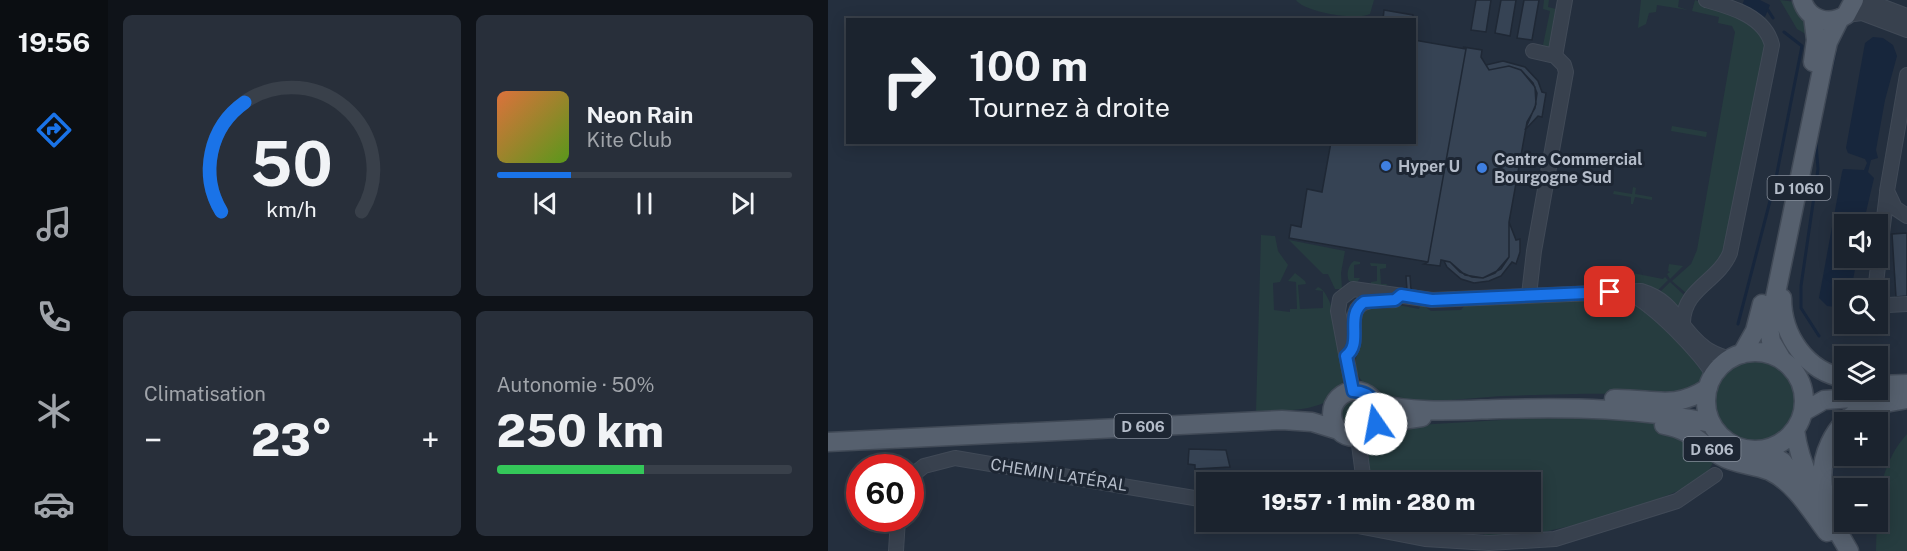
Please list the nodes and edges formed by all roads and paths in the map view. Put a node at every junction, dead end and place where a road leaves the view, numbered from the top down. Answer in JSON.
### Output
{"nodes":[{"id":1,"x":1565,"y":0,"type":"edge"},
{"id":2,"x":1706,"y":0,"type":"edge"},
{"id":3,"x":1802,"y":0,"type":"edge"},
{"id":4,"x":1865,"y":0,"type":"edge"},
{"id":5,"x":1847,"y":11,"type":"edge"},
{"id":6,"x":1904,"y":12,"type":"edge"},
{"id":7,"x":1813,"y":16,"type":"junction"},
{"id":8,"x":1907,"y":30,"type":"edge"},
{"id":9,"x":1533,"y":51,"type":"dead end"},
{"id":10,"x":1555,"y":56,"type":"junction"},
{"id":11,"x":1906,"y":93,"type":"edge"},
{"id":12,"x":1887,"y":191,"type":"junction"},
{"id":13,"x":1797,"y":197,"type":"junction"},
{"id":14,"x":1907,"y":216,"type":"edge"},
{"id":15,"x":1876,"y":280,"type":"edge"},
{"id":16,"x":1610,"y":292,"type":"junction"},
{"id":17,"x":1401,"y":295,"type":"junction"},
{"id":18,"x":1529,"y":295,"type":"junction"},
{"id":19,"x":1907,"y":304,"type":"edge"},
{"id":20,"x":1888,"y":305,"type":"edge"},
{"id":21,"x":1683,"y":322,"type":"junction"},
{"id":22,"x":1346,"y":356,"type":"junction"},
{"id":23,"x":1736,"y":356,"type":"junction"},
{"id":24,"x":1781,"y":358,"type":"junction"},
{"id":25,"x":1834,"y":374,"type":"edge"},
{"id":26,"x":1798,"y":376,"type":"junction"},
{"id":27,"x":1711,"y":381,"type":"junction"},
{"id":28,"x":1834,"y":384,"type":"edge"},
{"id":29,"x":1888,"y":384,"type":"edge"},
{"id":30,"x":1907,"y":384,"type":"edge"},
{"id":31,"x":1353,"y":391,"type":"junction"},
{"id":32,"x":1907,"y":395,"type":"edge"},
{"id":33,"x":1907,"y":399,"type":"edge"},
{"id":34,"x":1335,"y":403,"type":"junction"},
{"id":35,"x":1376,"y":403,"type":"junction"},
{"id":36,"x":1502,"y":409,"type":"junction"},
{"id":37,"x":1477,"y":410,"type":"junction"},
{"id":38,"x":1574,"y":410,"type":"junction"},
{"id":39,"x":1803,"y":412,"type":"junction"},
{"id":40,"x":1282,"y":420,"type":"junction"},
{"id":41,"x":1711,"y":423,"type":"junction"},
{"id":42,"x":1376,"y":424,"type":"junction"},
{"id":43,"x":1338,"y":430,"type":"junction"},
{"id":44,"x":1795,"y":430,"type":"junction"},
{"id":45,"x":1358,"y":437,"type":"junction"},
{"id":46,"x":828,"y":442,"type":"edge"},
{"id":47,"x":1763,"y":450,"type":"junction"},
{"id":48,"x":924,"y":469,"type":"edge"},
{"id":49,"x":1363,"y":472,"type":"edge"},
{"id":50,"x":1715,"y":474,"type":"dead end"},
{"id":51,"x":1196,"y":498,"type":"edge"},
{"id":52,"x":897,"y":532,"type":"edge"},
{"id":53,"x":1396,"y":532,"type":"edge"},
{"id":54,"x":1833,"y":532,"type":"junction"},
{"id":55,"x":896,"y":551,"type":"edge"},
{"id":56,"x":1839,"y":551,"type":"edge"},
{"id":57,"x":1850,"y":551,"type":"edge"}],
"edges":[{"from":1,"to":10,"type":"street"},
{"from":2,"to":21,"type":"street"},
{"from":3,"to":7,"type":"main road"},
{"from":4,"to":6,"type":"street"},
{"from":5,"to":7,"type":"main road"},
{"from":5,"to":8,"type":"street"},
{"from":5,"to":13,"type":"main road","number":"D 1060"},
{"from":7,"to":23,"type":"main road","number":"D 1060"},
{"from":9,"to":10,"type":"street"},
{"from":10,"to":18,"type":"street"},
{"from":11,"to":12,"type":"street"},
{"from":12,"to":14,"type":"street"},
{"from":12,"to":15,"type":"street"},
{"from":13,"to":24,"type":"main road","number":"D 1060"},
{"from":13,"to":25,"type":"main road"},
{"from":16,"to":18,"type":"street"},
{"from":16,"to":21,"type":"street"},
{"from":16,"to":27,"type":"street"},
{"from":17,"to":18,"type":"street"},
{"from":17,"to":22,"type":"street"},
{"from":17,"to":22,"type":"street"},
{"from":19,"to":20,"type":"street"},
{"from":21,"to":23,"type":"street"},
{"from":22,"to":31,"type":"street"},
{"from":23,"to":24,"type":"main road"},
{"from":23,"to":27,"type":"main road"},
{"from":24,"to":26,"type":"main road"},
{"from":26,"to":28,"type":"main road"},
{"from":26,"to":39,"type":"main road"},
{"from":27,"to":36,"type":"main road","number":"D 606"},
{"from":27,"to":41,"type":"main road"},
{"from":29,"to":30,"type":"main road"},
{"from":31,"to":34,"type":"main road"},
{"from":31,"to":35,"type":"main road"},
{"from":32,"to":39,"type":"main road"},
{"from":33,"to":54,"type":"main road"},
{"from":34,"to":40,"type":"main road","number":"D 606"},
{"from":34,"to":43,"type":"main road"},
{"from":35,"to":37,"type":"main road","number":"D 606"},
{"from":35,"to":42,"type":"main road"},
{"from":36,"to":37,"type":"main road","number":"D 606"},
{"from":36,"to":38,"type":"main road","number":"D 606"},
{"from":37,"to":42,"type":"main road","number":"D 606"},
{"from":38,"to":41,"type":"main road","number":"D 606"},
{"from":38,"to":54,"type":"main road","number":"D 606"},
{"from":39,"to":44,"type":"main road"},
{"from":40,"to":43,"type":"main road","number":"D 606"},
{"from":40,"to":46,"type":"main road","number":"D 606"},
{"from":41,"to":47,"type":"main road"},
{"from":42,"to":45,"type":"main road"},
{"from":43,"to":45,"type":"main road"},
{"from":44,"to":47,"type":"main road"},
{"from":44,"to":54,"type":"main road","number":"D 606"},
{"from":45,"to":49,"type":"street"},
{"from":47,"to":54,"type":"main road","number":"D 606"},
{"from":48,"to":51,"type":"street","name":"CHEMIN LATÉRAL"},
{"from":50,"to":53,"type":"street"},
{"from":52,"to":55,"type":"street"},
{"from":54,"to":56,"type":"main road","number":"D 606"},
{"from":54,"to":57,"type":"main road","number":"D 606"}]}
